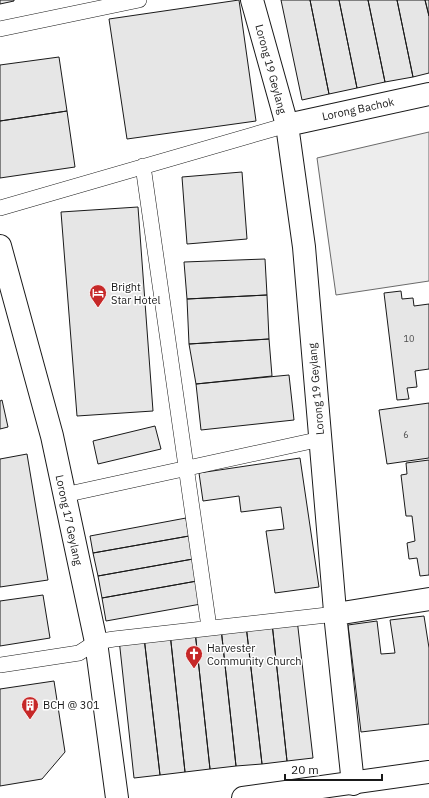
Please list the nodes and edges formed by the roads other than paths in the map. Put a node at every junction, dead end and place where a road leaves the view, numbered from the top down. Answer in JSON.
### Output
{"nodes":[{"id":1,"x":139,"y":0,"type":"edge"},
{"id":2,"x":252,"y":0,"type":"edge"},
{"id":3,"x":0,"y":29,"type":"edge"},
{"id":4,"x":429,"y":94,"type":"edge"},
{"id":5,"x":287,"y":125,"type":"junction"},
{"id":6,"x":144,"y":166,"type":"junction"},
{"id":7,"x":0,"y":208,"type":"edge"},
{"id":8,"x":0,"y":246,"type":"edge"},
{"id":9,"x":321,"y":440,"type":"junction"},
{"id":10,"x":186,"y":468,"type":"junction"},
{"id":11,"x":64,"y":495,"type":"junction"},
{"id":12,"x":429,"y":599,"type":"edge"},
{"id":13,"x":336,"y":614,"type":"junction"},
{"id":14,"x":209,"y":627,"type":"junction"},
{"id":15,"x":96,"y":642,"type":"junction"},
{"id":16,"x":0,"y":665,"type":"edge"},
{"id":17,"x":429,"y":772,"type":"edge"},
{"id":18,"x":353,"y":784,"type":"junction"},
{"id":19,"x":117,"y":798,"type":"edge"},
{"id":20,"x":244,"y":798,"type":"edge"}],
"edges":[{"from":1,"to":3,"type":"lane"},
{"from":2,"to":5,"type":"street","name":"Lorong 19 Geylang"},
{"from":4,"to":5,"type":"street","name":"Lorong Bachok"},
{"from":5,"to":6,"type":"lane"},
{"from":5,"to":9,"type":"street","name":"Lorong 19 Geylang"},
{"from":6,"to":7,"type":"lane"},
{"from":6,"to":10,"type":"lane"},
{"from":8,"to":11,"type":"street","name":"Lorong 17 Geylang"},
{"from":9,"to":10,"type":"lane"},
{"from":9,"to":13,"type":"street","name":"Lorong 19 Geylang"},
{"from":10,"to":11,"type":"lane"},
{"from":10,"to":14,"type":"lane"},
{"from":11,"to":15,"type":"street","name":"Lorong 17 Geylang"},
{"from":12,"to":13,"type":"street"},
{"from":13,"to":14,"type":"lane"},
{"from":13,"to":18,"type":"street","name":"Lorong 19 Geylang"},
{"from":14,"to":15,"type":"lane"},
{"from":15,"to":16,"type":"lane"},
{"from":15,"to":19,"type":"street","name":"Lorong 17 Geylang"},
{"from":17,"to":18,"type":"street"},
{"from":18,"to":20,"type":"street"}]}
